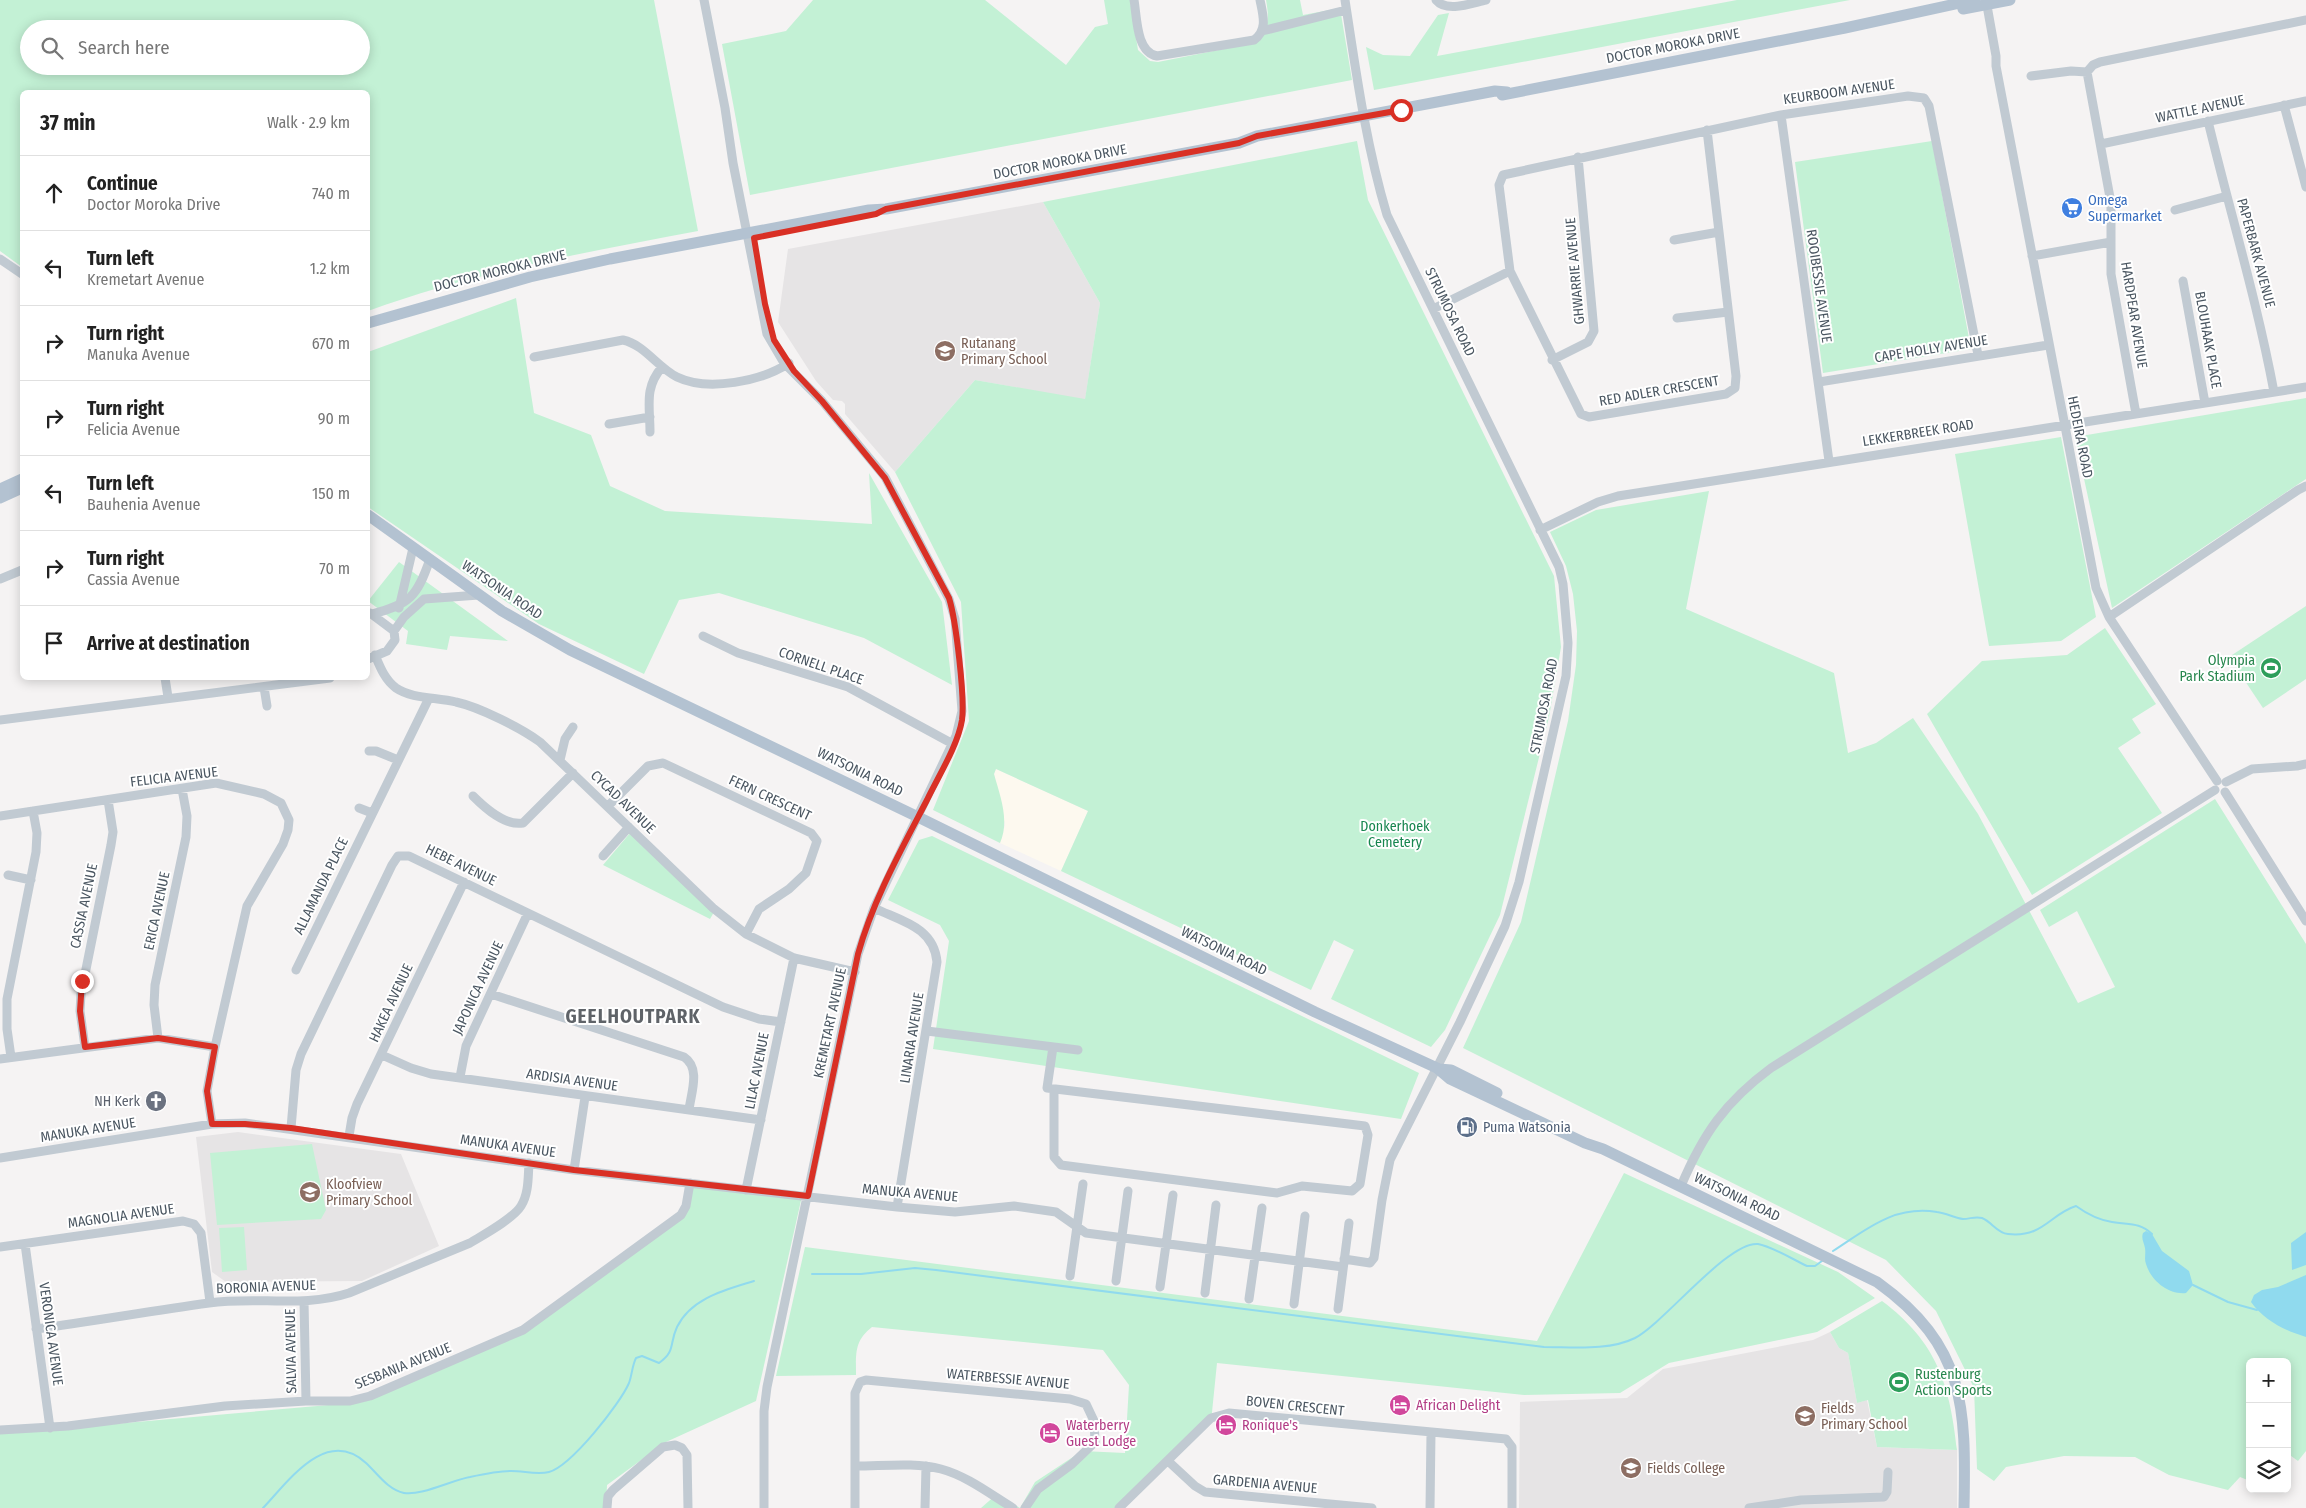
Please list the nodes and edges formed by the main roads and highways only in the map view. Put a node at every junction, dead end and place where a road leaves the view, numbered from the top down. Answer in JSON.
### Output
{"nodes":[{"id":1,"x":2010,"y":0,"type":"edge"},
{"id":2,"x":1982,"y":2,"type":"edge"},
{"id":3,"x":413,"y":310,"type":"junction"},
{"id":4,"x":370,"y":322,"type":"edge"},
{"id":5,"x":370,"y":329,"type":"edge"},
{"id":6,"x":20,"y":480,"type":"edge"},
{"id":7,"x":0,"y":489,"type":"edge"},
{"id":8,"x":20,"y":489,"type":"edge"},
{"id":9,"x":0,"y":498,"type":"edge"},
{"id":10,"x":370,"y":516,"type":"edge"},
{"id":11,"x":1964,"y":1493,"type":"junction"},
{"id":12,"x":1964,"y":1508,"type":"edge"},
{"id":13,"x":1968,"y":1508,"type":"edge"}],
"edges":[{"from":1,"to":2,"type":"main road","name":"DOCTOR MOROKA DRIVE"},
{"from":2,"to":3,"type":"main road","name":"DOCTOR MOROKA DRIVE"},
{"from":3,"to":4,"type":"main road","name":"DOCTOR MOROKA DRIVE"},
{"from":3,"to":5,"type":"main road","name":"DOCTOR MOROKA DRIVE"},
{"from":6,"to":7,"type":"main road"},
{"from":8,"to":9,"type":"main road"},
{"from":10,"to":11,"type":"main road","name":"WATSONIA ROAD"},
{"from":11,"to":12,"type":"main road"},
{"from":11,"to":13,"type":"main road"}]}
